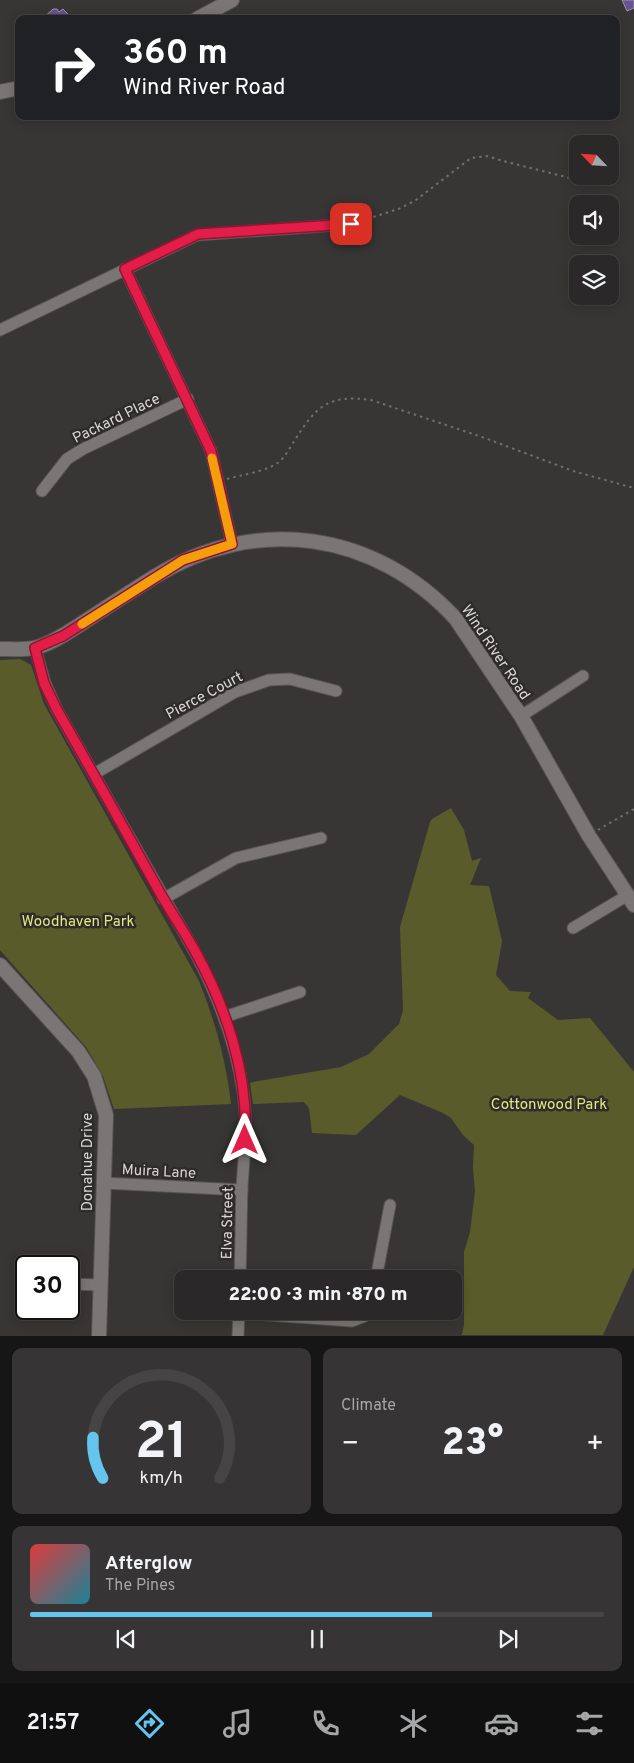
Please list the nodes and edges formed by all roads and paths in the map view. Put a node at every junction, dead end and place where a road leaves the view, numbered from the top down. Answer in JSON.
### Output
{"nodes":[{"id":1,"x":232,"y":0,"type":"edge"},
{"id":2,"x":204,"y":15,"type":"edge"},
{"id":3,"x":15,"y":89,"type":"edge"},
{"id":4,"x":0,"y":92,"type":"edge"},
{"id":5,"x":569,"y":178,"type":"edge"},
{"id":6,"x":351,"y":224,"type":"joint"},
{"id":7,"x":125,"y":269,"type":"junction"},
{"id":8,"x":0,"y":330,"type":"edge"},
{"id":9,"x":188,"y":399,"type":"junction"},
{"id":10,"x":218,"y":481,"type":"junction"},
{"id":11,"x":634,"y":488,"type":"edge"},
{"id":12,"x":42,"y":491,"type":"dead end"},
{"id":13,"x":232,"y":544,"type":"junction"},
{"id":14,"x":35,"y":648,"type":"junction"},
{"id":15,"x":0,"y":649,"type":"edge"},
{"id":16,"x":583,"y":676,"type":"dead end"},
{"id":17,"x":336,"y":691,"type":"dead end"},
{"id":18,"x":521,"y":716,"type":"junction"},
{"id":19,"x":94,"y":774,"type":"junction"},
{"id":20,"x":634,"y":809,"type":"edge"},
{"id":21,"x":589,"y":836,"type":"junction"},
{"id":22,"x":321,"y":838,"type":"dead end"},
{"id":23,"x":163,"y":899,"type":"junction"},
{"id":24,"x":631,"y":900,"type":"edge"},
{"id":25,"x":573,"y":928,"type":"dead end"},
{"id":26,"x":0,"y":965,"type":"edge"},
{"id":27,"x":300,"y":992,"type":"dead end"},
{"id":28,"x":224,"y":1017,"type":"junction"},
{"id":29,"x":104,"y":1183,"type":"junction"},
{"id":30,"x":242,"y":1190,"type":"junction"},
{"id":31,"x":390,"y":1205,"type":"dead end"},
{"id":32,"x":240,"y":1270,"type":"edge"},
{"id":33,"x":378,"y":1270,"type":"edge"},
{"id":34,"x":80,"y":1284,"type":"edge"},
{"id":35,"x":100,"y":1285,"type":"junction"},
{"id":36,"x":239,"y":1320,"type":"edge"},
{"id":37,"x":99,"y":1336,"type":"edge"},
{"id":38,"x":238,"y":1336,"type":"edge"}],
"edges":[{"from":1,"to":2,"type":"street"},
{"from":3,"to":4,"type":"street"},
{"from":5,"to":6,"type":"path"},
{"from":6,"to":7,"type":"street"},
{"from":7,"to":8,"type":"street"},
{"from":7,"to":9,"type":"street"},
{"from":9,"to":10,"type":"street"},
{"from":9,"to":12,"type":"street","name":"Packard Place"},
{"from":10,"to":11,"type":"path"},
{"from":10,"to":13,"type":"street"},
{"from":13,"to":14,"type":"street","name":"Wind River Road"},
{"from":13,"to":18,"type":"street","name":"Wind River Road"},
{"from":14,"to":15,"type":"street","name":"Wind River Road"},
{"from":14,"to":19,"type":"street","name":"Elva Street"},
{"from":16,"to":18,"type":"street"},
{"from":17,"to":19,"type":"street","name":"Pierce Court"},
{"from":18,"to":21,"type":"street","name":"Wind River Road"},
{"from":19,"to":23,"type":"street","name":"Elva Street"},
{"from":20,"to":21,"type":"path"},
{"from":21,"to":24,"type":"street","name":"Wind River Road"},
{"from":22,"to":23,"type":"street"},
{"from":23,"to":28,"type":"street","name":"Elva Street"},
{"from":24,"to":25,"type":"street"},
{"from":26,"to":29,"type":"street","name":"Donahue Drive"},
{"from":27,"to":28,"type":"street"},
{"from":28,"to":30,"type":"street","name":"Elva Street"},
{"from":29,"to":30,"type":"street","name":"Muira Lane"},
{"from":29,"to":35,"type":"street","name":"Donahue Drive"},
{"from":30,"to":32,"type":"street","name":"Elva Street"},
{"from":31,"to":33,"type":"street"},
{"from":34,"to":35,"type":"street"},
{"from":35,"to":37,"type":"street","name":"Donahue Drive"},
{"from":36,"to":38,"type":"street"}]}
